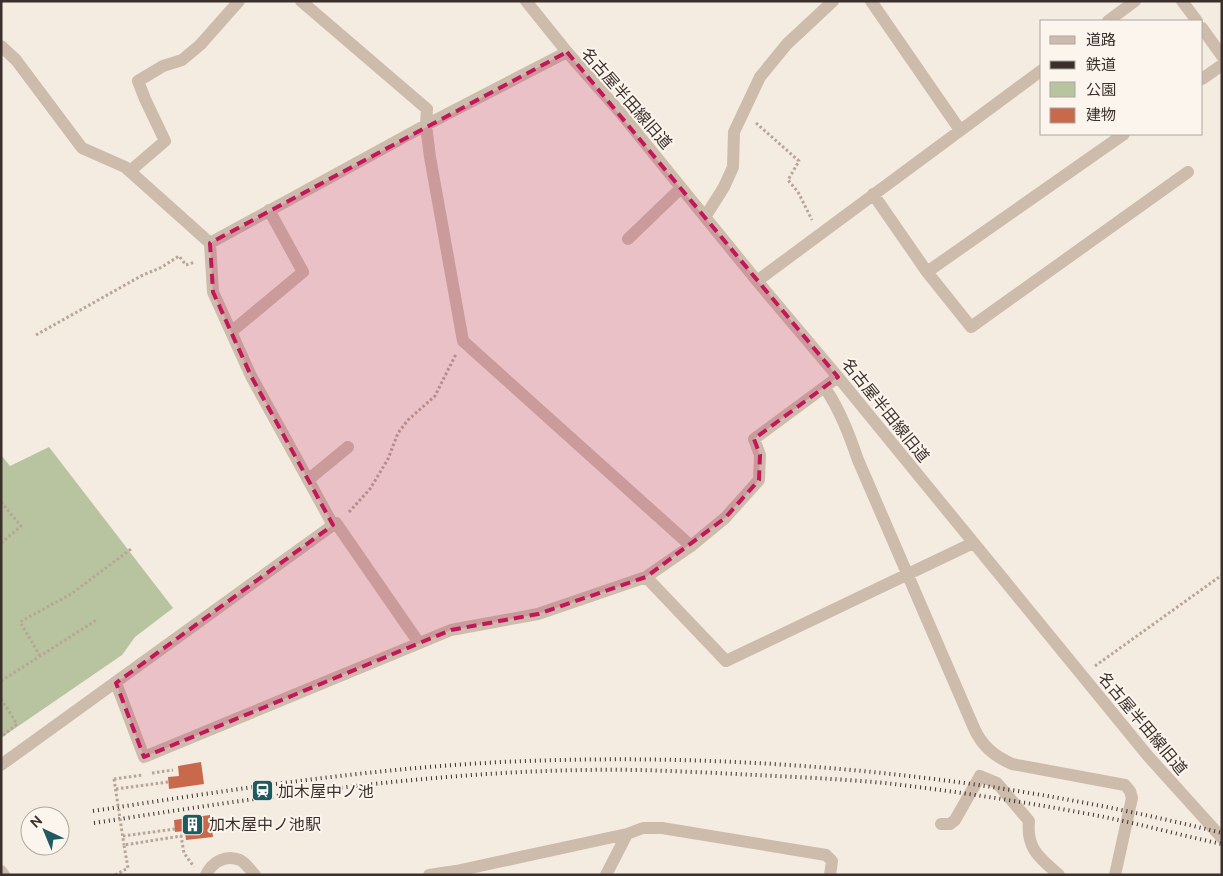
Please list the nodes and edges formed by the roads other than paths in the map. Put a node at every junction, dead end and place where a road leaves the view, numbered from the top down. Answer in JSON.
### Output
{"nodes":[{"id":1,"x":239,"y":1,"type":"edge"},
{"id":2,"x":301,"y":1,"type":"edge"},
{"id":3,"x":526,"y":1,"type":"edge"},
{"id":4,"x":871,"y":1,"type":"edge"},
{"id":5,"x":1135,"y":1,"type":"edge"},
{"id":6,"x":1182,"y":1,"type":"edge"},
{"id":7,"x":824,"y":4,"type":"edge"},
{"id":8,"x":1109,"y":20,"type":"edge"},
{"id":9,"x":1196,"y":20,"type":"edge"},
{"id":10,"x":1203,"y":29,"type":"edge"},
{"id":11,"x":1,"y":46,"type":"edge"},
{"id":12,"x":567,"y":52,"type":"junction"},
{"id":13,"x":1222,"y":56,"type":"edge"},
{"id":14,"x":1222,"y":65,"type":"edge"},
{"id":15,"x":1040,"y":71,"type":"edge"},
{"id":16,"x":1203,"y":78,"type":"edge"},
{"id":17,"x":426,"y":125,"type":"junction"},
{"id":18,"x":960,"y":130,"type":"junction"},
{"id":19,"x":1123,"y":135,"type":"edge"},
{"id":20,"x":130,"y":171,"type":"junction"},
{"id":21,"x":1188,"y":172,"type":"dead end"},
{"id":22,"x":681,"y":188,"type":"junction"},
{"id":23,"x":873,"y":194,"type":"junction"},
{"id":24,"x":269,"y":210,"type":"junction"},
{"id":25,"x":705,"y":217,"type":"junction"},
{"id":26,"x":628,"y":239,"type":"dead end"},
{"id":27,"x":210,"y":243,"type":"junction"},
{"id":28,"x":927,"y":272,"type":"junction"},
{"id":29,"x":756,"y":280,"type":"junction"},
{"id":30,"x":231,"y":332,"type":"junction"},
{"id":31,"x":838,"y":378,"type":"junction"},
{"id":32,"x":825,"y":388,"type":"junction"},
{"id":33,"x":348,"y":447,"type":"dead end"},
{"id":34,"x":308,"y":480,"type":"junction"},
{"id":35,"x":336,"y":523,"type":"road end"},
{"id":36,"x":973,"y":544,"type":"junction"},
{"id":37,"x":692,"y":546,"type":"junction"},
{"id":38,"x":908,"y":575,"type":"junction"},
{"id":39,"x":646,"y":577,"type":"junction"},
{"id":40,"x":419,"y":643,"type":"junction"},
{"id":41,"x":116,"y":682,"type":"junction"},
{"id":42,"x":1,"y":765,"type":"edge"},
{"id":43,"x":941,"y":824,"type":"dead end"},
{"id":44,"x":627,"y":834,"type":"junction"},
{"id":45,"x":1222,"y":838,"type":"edge"},
{"id":46,"x":1,"y":871,"type":"edge"},
{"id":47,"x":201,"y":872,"type":"edge"},
{"id":48,"x":455,"y":873,"type":"edge"},
{"id":49,"x":4,"y":875,"type":"edge"},
{"id":50,"x":255,"y":875,"type":"edge"},
{"id":51,"x":429,"y":875,"type":"edge"},
{"id":52,"x":606,"y":875,"type":"edge"},
{"id":53,"x":830,"y":875,"type":"edge"},
{"id":54,"x":1059,"y":875,"type":"edge"},
{"id":55,"x":1115,"y":875,"type":"edge"}],
"edges":[{"from":1,"to":20,"type":"street"},
{"from":2,"to":17,"type":"street"},
{"from":3,"to":12,"type":"street","name":"名古屋半田線旧道"},
{"from":4,"to":18,"type":"street"},
{"from":5,"to":8,"type":"street"},
{"from":6,"to":9,"type":"street"},
{"from":7,"to":25,"type":"street"},
{"from":10,"to":13,"type":"street"},
{"from":11,"to":20,"type":"street"},
{"from":12,"to":17,"type":"street"},
{"from":12,"to":22,"type":"street","name":"名古屋半田線旧道"},
{"from":14,"to":16,"type":"street"},
{"from":15,"to":18,"type":"street"},
{"from":17,"to":24,"type":"street"},
{"from":17,"to":37,"type":"street"},
{"from":18,"to":23,"type":"street"},
{"from":19,"to":28,"type":"street"},
{"from":20,"to":27,"type":"street"},
{"from":21,"to":28,"type":"street"},
{"from":22,"to":25,"type":"street","name":"名古屋半田線旧道"},
{"from":22,"to":26,"type":"street"},
{"from":23,"to":28,"type":"street"},
{"from":23,"to":29,"type":"street"},
{"from":24,"to":27,"type":"street"},
{"from":24,"to":30,"type":"street"},
{"from":25,"to":29,"type":"street","name":"名古屋半田線旧道"},
{"from":27,"to":30,"type":"street"},
{"from":29,"to":31,"type":"street","name":"名古屋半田線旧道"},
{"from":30,"to":34,"type":"street"},
{"from":31,"to":32,"type":"street"},
{"from":31,"to":36,"type":"street","name":"名古屋半田線旧道"},
{"from":32,"to":37,"type":"street"},
{"from":32,"to":38,"type":"street"},
{"from":33,"to":34,"type":"street"},
{"from":34,"to":41,"type":"street"},
{"from":35,"to":40,"type":"street"},
{"from":36,"to":38,"type":"street"},
{"from":36,"to":45,"type":"street","name":"名古屋半田線旧道"},
{"from":37,"to":39,"type":"street"},
{"from":38,"to":39,"type":"street"},
{"from":38,"to":55,"type":"street"},
{"from":39,"to":40,"type":"street"},
{"from":40,"to":41,"type":"street"},
{"from":41,"to":42,"type":"street"},
{"from":43,"to":54,"type":"street"},
{"from":44,"to":48,"type":"street"},
{"from":44,"to":52,"type":"street"},
{"from":44,"to":53,"type":"street"},
{"from":46,"to":49,"type":"street"},
{"from":47,"to":50,"type":"street"},
{"from":48,"to":51,"type":"street"}]}
